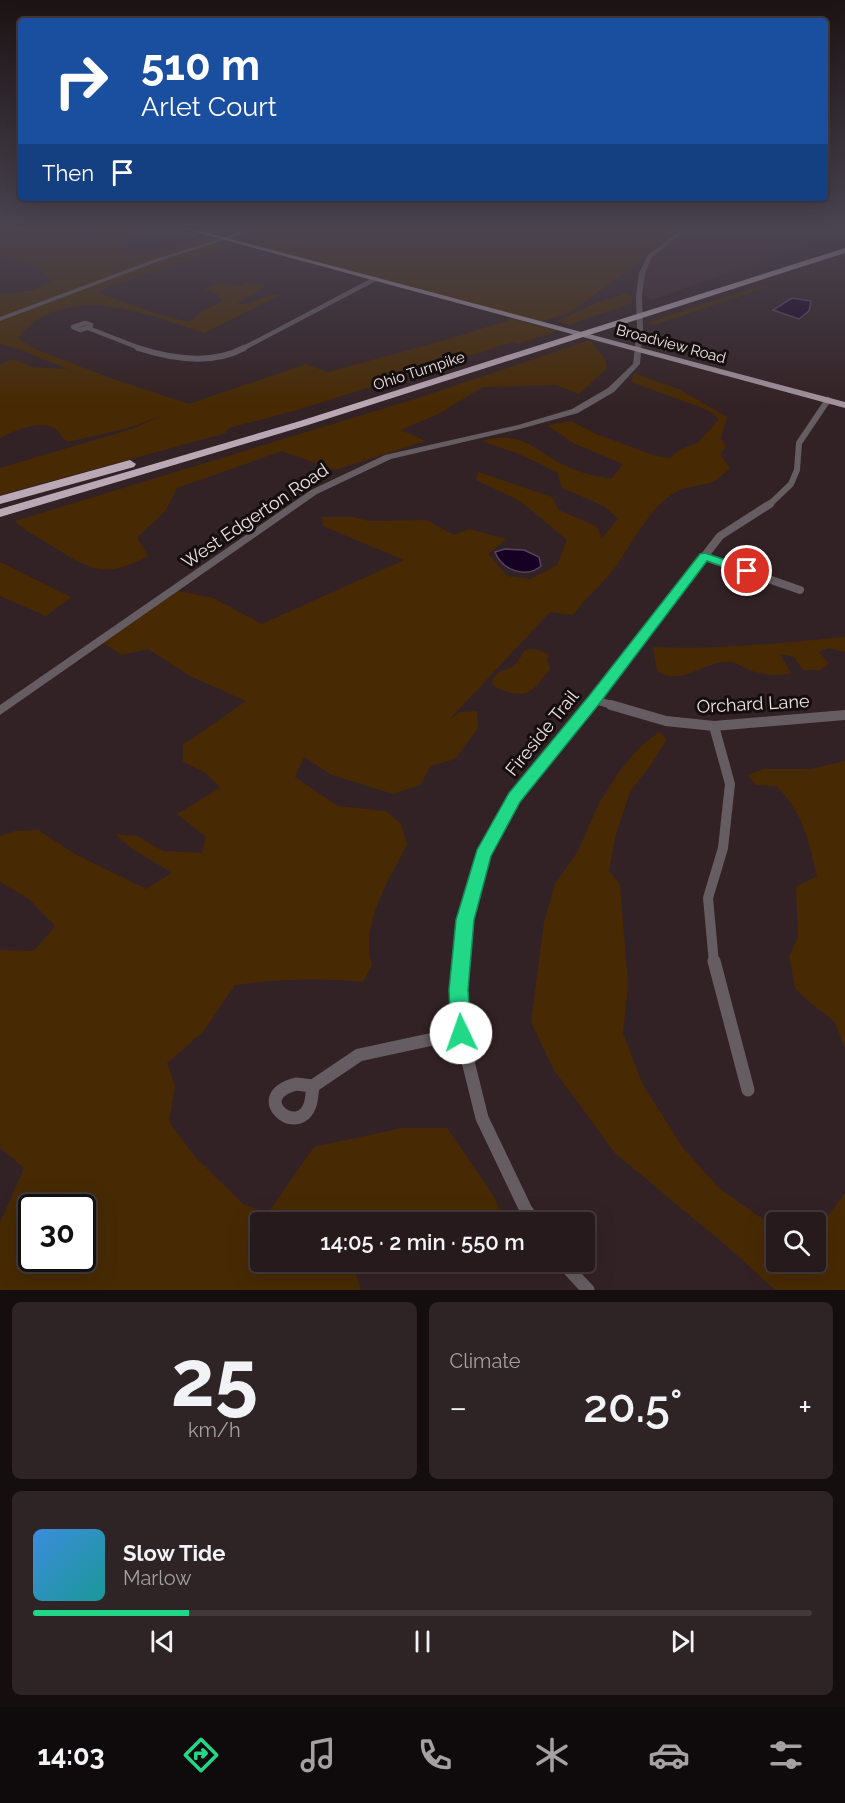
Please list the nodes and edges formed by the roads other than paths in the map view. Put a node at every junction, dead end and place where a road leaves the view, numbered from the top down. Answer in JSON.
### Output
{"nodes":[{"id":1,"x":87,"y":286,"type":"edge"},
{"id":2,"x":361,"y":286,"type":"edge"},
{"id":3,"x":402,"y":286,"type":"edge"},
{"id":4,"x":640,"y":286,"type":"edge"},
{"id":5,"x":705,"y":286,"type":"edge"},
{"id":6,"x":732,"y":286,"type":"edge"},
{"id":7,"x":0,"y":319,"type":"edge"},
{"id":8,"x":88,"y":328,"type":"dead end"},
{"id":9,"x":639,"y":350,"type":"junction"},
{"id":10,"x":828,"y":400,"type":"junction"},
{"id":11,"x":845,"y":405,"type":"edge"},
{"id":12,"x":0,"y":500,"type":"edge"},
{"id":13,"x":0,"y":513,"type":"edge"},
{"id":14,"x":705,"y":556,"type":"junction"},
{"id":15,"x":800,"y":590,"type":"dead end"},
{"id":16,"x":594,"y":700,"type":"junction"},
{"id":17,"x":0,"y":711,"type":"edge"},
{"id":18,"x":845,"y":715,"type":"edge"},
{"id":19,"x":714,"y":726,"type":"junction"},
{"id":20,"x":461,"y":1033,"type":"junction"},
{"id":21,"x":313,"y":1086,"type":"dead end"},
{"id":22,"x":748,"y":1090,"type":"dead end"},
{"id":23,"x":528,"y":1212,"type":"edge"},
{"id":24,"x":571,"y":1272,"type":"edge"},
{"id":25,"x":588,"y":1290,"type":"edge"}],
"edges":[{"from":1,"to":7,"type":"street"},
{"from":2,"to":8,"type":"street"},
{"from":3,"to":9,"type":"main road","name":"Broadview Road"},
{"from":4,"to":9,"type":"street"},
{"from":5,"to":12,"type":"highway","name":"Ohio Turnpike"},
{"from":6,"to":13,"type":"highway","name":"Ohio Turnpike"},
{"from":9,"to":10,"type":"main road","name":"Broadview Road"},
{"from":9,"to":17,"type":"street","name":"West Edgerton Road"},
{"from":10,"to":11,"type":"main road","name":"Broadview Road"},
{"from":10,"to":14,"type":"street","name":"Fireside Trail"},
{"from":14,"to":15,"type":"street"},
{"from":14,"to":16,"type":"street","name":"Fireside Trail"},
{"from":16,"to":19,"type":"street","name":"Orchard Lane"},
{"from":16,"to":20,"type":"street","name":"Fireside Trail"},
{"from":18,"to":19,"type":"street","name":"Orchard Lane"},
{"from":19,"to":22,"type":"street"},
{"from":20,"to":21,"type":"street"},
{"from":20,"to":23,"type":"street","name":"Fireside Trail"},
{"from":24,"to":25,"type":"street"}]}
